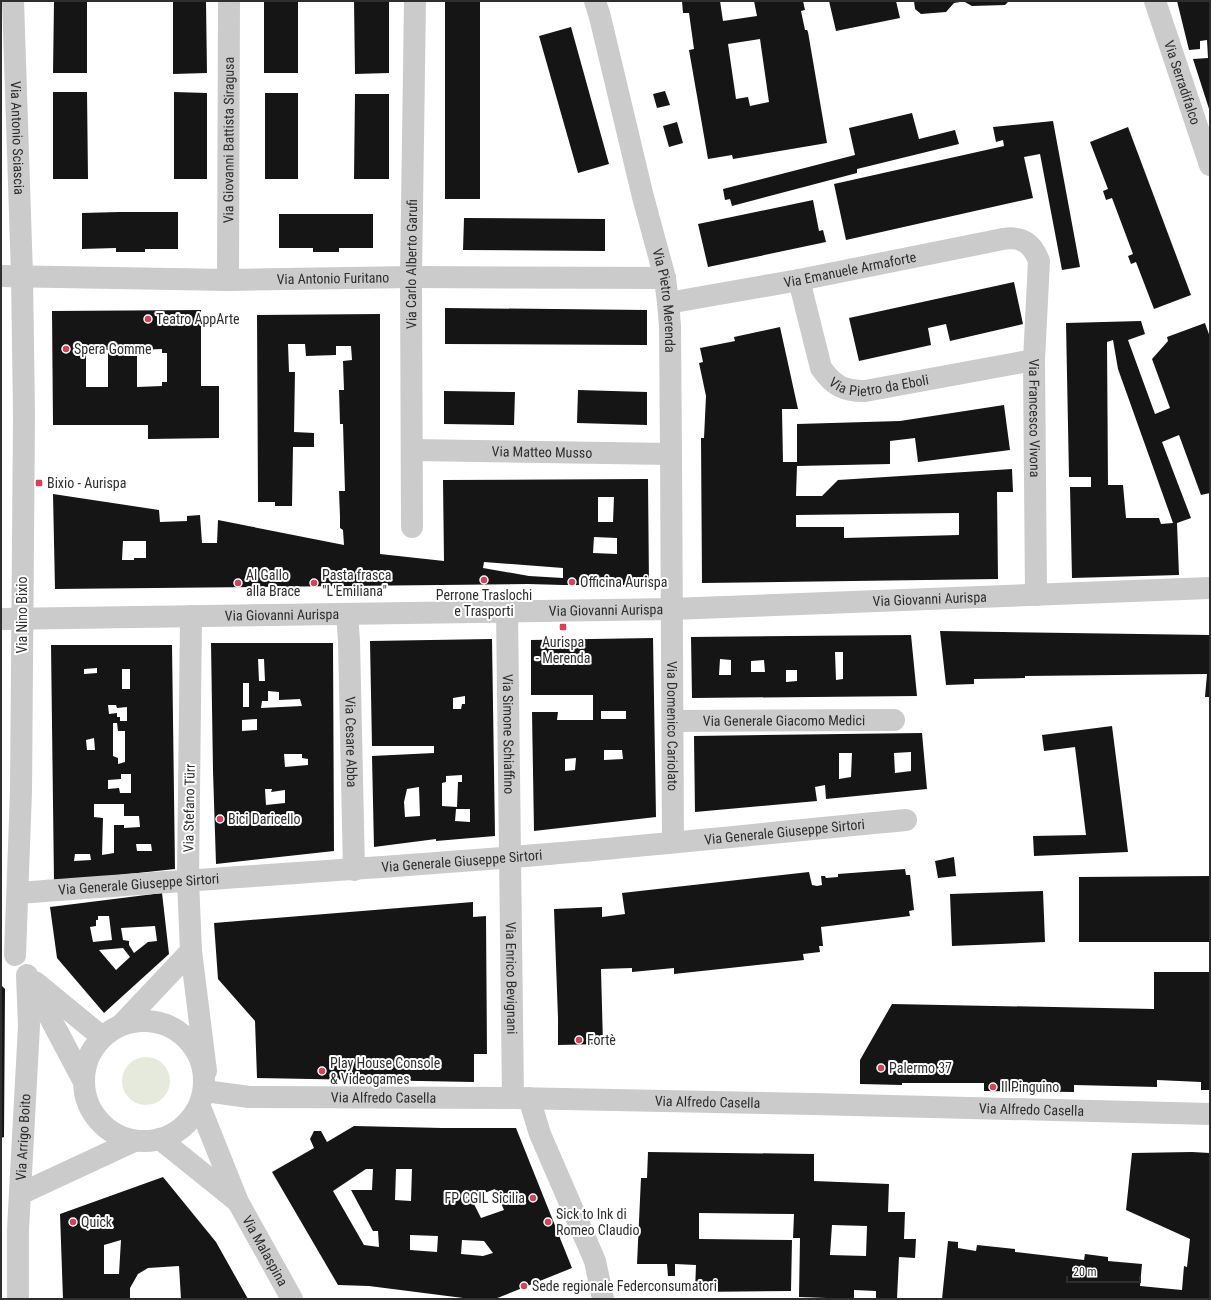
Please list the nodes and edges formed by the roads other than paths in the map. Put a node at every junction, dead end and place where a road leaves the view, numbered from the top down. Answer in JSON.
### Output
{"nodes":[{"id":1,"x":13,"y":1,"type":"edge"},
{"id":2,"x":229,"y":1,"type":"edge"},
{"id":3,"x":416,"y":1,"type":"edge"},
{"id":4,"x":595,"y":1,"type":"edge"},
{"id":5,"x":1155,"y":1,"type":"edge"},
{"id":6,"x":1210,"y":164,"type":"edge"},
{"id":7,"x":1030,"y":245,"type":"joint"},
{"id":8,"x":12,"y":276,"type":"edge"},
{"id":9,"x":411,"y":277,"type":"junction"},
{"id":10,"x":665,"y":278,"type":"junction"},
{"id":11,"x":228,"y":280,"type":"junction"},
{"id":12,"x":799,"y":280,"type":"junction"},
{"id":13,"x":668,"y":303,"type":"junction"},
{"id":14,"x":1034,"y":360,"type":"junction"},
{"id":15,"x":412,"y":450,"type":"junction"},
{"id":16,"x":671,"y":454,"type":"junction"},
{"id":17,"x":412,"y":527,"type":"dead end"},
{"id":18,"x":1210,"y":588,"type":"edge"},
{"id":19,"x":1036,"y":595,"type":"junction"},
{"id":20,"x":672,"y":609,"type":"junction"},
{"id":21,"x":507,"y":611,"type":"junction"},
{"id":22,"x":347,"y":614,"type":"junction"},
{"id":23,"x":191,"y":616,"type":"junction"},
{"id":24,"x":11,"y":618,"type":"edge"},
{"id":25,"x":894,"y":720,"type":"dead end"},
{"id":26,"x":673,"y":721,"type":"junction"},
{"id":27,"x":906,"y":820,"type":"dead end"},
{"id":28,"x":673,"y":842,"type":"junction"},
{"id":29,"x":509,"y":857,"type":"junction"},
{"id":30,"x":354,"y":870,"type":"junction"},
{"id":31,"x":188,"y":880,"type":"junction"},
{"id":32,"x":18,"y":893,"type":"junction"},
{"id":33,"x":8,"y":947,"type":"edge"},
{"id":34,"x":191,"y":951,"type":"junction"},
{"id":35,"x":27,"y":975,"type":"junction"},
{"id":36,"x":124,"y":1023,"type":"junction"},
{"id":37,"x":102,"y":1037,"type":"junction"},
{"id":38,"x":82,"y":1078,"type":"junction"},
{"id":39,"x":203,"y":1090,"type":"junction"},
{"id":40,"x":521,"y":1098,"type":"junction"},
{"id":41,"x":1210,"y":1114,"type":"edge"},
{"id":42,"x":160,"y":1139,"type":"junction"},
{"id":43,"x":134,"y":1141,"type":"junction"},
{"id":44,"x":20,"y":1194,"type":"junction"},
{"id":45,"x":238,"y":1202,"type":"junction"},
{"id":46,"x":9,"y":1230,"type":"edge"},
{"id":47,"x":18,"y":1299,"type":"edge"},
{"id":48,"x":292,"y":1299,"type":"edge"},
{"id":49,"x":603,"y":1299,"type":"edge"}],
"edges":[{"from":1,"to":8,"type":"street","name":"Via Antonio Sciascia"},
{"from":2,"to":11,"type":"street","name":"Via Giovanni Battista Siragusa"},
{"from":3,"to":9,"type":"street","name":"Via Carlo Alberto Garufi"},
{"from":4,"to":10,"type":"street","name":"Via Pietro Merenda"},
{"from":5,"to":6,"type":"street","name":"Via Serradifalco"},
{"from":7,"to":12,"type":"street","name":"Via Emanuele Armaforte"},
{"from":7,"to":14,"type":"street","name":"Via Francesco Vivona"},
{"from":8,"to":11,"type":"street","name":"Via Antonio Furitano"},
{"from":8,"to":24,"type":"street","name":"Via Nino Bixio"},
{"from":9,"to":10,"type":"street","name":"Via Antonio Furitano"},
{"from":9,"to":11,"type":"street","name":"Via Antonio Furitano"},
{"from":9,"to":15,"type":"street","name":"Via Carlo Alberto Garufi"},
{"from":10,"to":13,"type":"street","name":"Via Pietro Merenda"},
{"from":12,"to":13,"type":"street","name":"Via Emanuele Armaforte"},
{"from":12,"to":14,"type":"street","name":"Via Pietro da Eboli"},
{"from":13,"to":16,"type":"street","name":"Via Pietro Merenda"},
{"from":14,"to":19,"type":"street","name":"Via Francesco Vivona"},
{"from":15,"to":16,"type":"street","name":"Via Matteo Musso"},
{"from":15,"to":17,"type":"street","name":"Via Carlo Alberto Garufi"},
{"from":16,"to":20,"type":"street","name":"Via Pietro Merenda"},
{"from":18,"to":19,"type":"street","name":"Via Giovanni Aurispa"},
{"from":19,"to":20,"type":"street","name":"Via Giovanni Aurispa"},
{"from":20,"to":21,"type":"street","name":"Via Giovanni Aurispa"},
{"from":20,"to":26,"type":"street","name":"Via Domenico Cariolato"},
{"from":21,"to":22,"type":"street","name":"Via Giovanni Aurispa"},
{"from":21,"to":29,"type":"street","name":"Via Simone Schiaffino"},
{"from":22,"to":23,"type":"street","name":"Via Giovanni Aurispa"},
{"from":22,"to":30,"type":"street","name":"Via Cesare Abba"},
{"from":23,"to":24,"type":"street","name":"Via Giovanni Aurispa"},
{"from":23,"to":31,"type":"street","name":"Via Stefano Türr"},
{"from":24,"to":32,"type":"street","name":"Via Nino Bixio"},
{"from":25,"to":26,"type":"street","name":"Via Generale Giacomo Medici"},
{"from":26,"to":28,"type":"street","name":"Via Domenico Cariolato"},
{"from":27,"to":28,"type":"street","name":"Via Generale Giuseppe Sirtori"},
{"from":28,"to":29,"type":"street","name":"Via Generale Giuseppe Sirtori"},
{"from":29,"to":30,"type":"street","name":"Via Generale Giuseppe Sirtori"},
{"from":29,"to":40,"type":"street","name":"Via Enrico Bevignani"},
{"from":30,"to":31,"type":"street","name":"Via Generale Giuseppe Sirtori"},
{"from":31,"to":32,"type":"street","name":"Via Generale Giuseppe Sirtori"},
{"from":31,"to":34,"type":"street","name":"Via Stefano Türr"},
{"from":32,"to":33,"type":"street","name":"Via Nino Bixio"},
{"from":33,"to":35,"type":"street"},
{"from":34,"to":36,"type":"street"},
{"from":34,"to":39,"type":"street","name":"Via Stefano Türr"},
{"from":35,"to":37,"type":"street"},
{"from":35,"to":38,"type":"street"},
{"from":35,"to":44,"type":"street","name":"Via Arrigo Boito"},
{"from":36,"to":37,"type":"street"},
{"from":36,"to":39,"type":"street"},
{"from":37,"to":38,"type":"street"},
{"from":38,"to":43,"type":"street"},
{"from":39,"to":40,"type":"street","name":"Via Alfredo Casella"},
{"from":39,"to":42,"type":"street"},
{"from":39,"to":45,"type":"street"},
{"from":40,"to":41,"type":"street","name":"Via Alfredo Casella"},
{"from":40,"to":49,"type":"street","name":"Via Enrico Bevignani"},
{"from":42,"to":43,"type":"street"},
{"from":42,"to":45,"type":"street"},
{"from":43,"to":44,"type":"street"},
{"from":44,"to":46,"type":"street","name":"Via Arrigo Boito"},
{"from":45,"to":48,"type":"street","name":"Via Malaspina"},
{"from":46,"to":47,"type":"street","name":"Via Arrigo Boito"}]}
